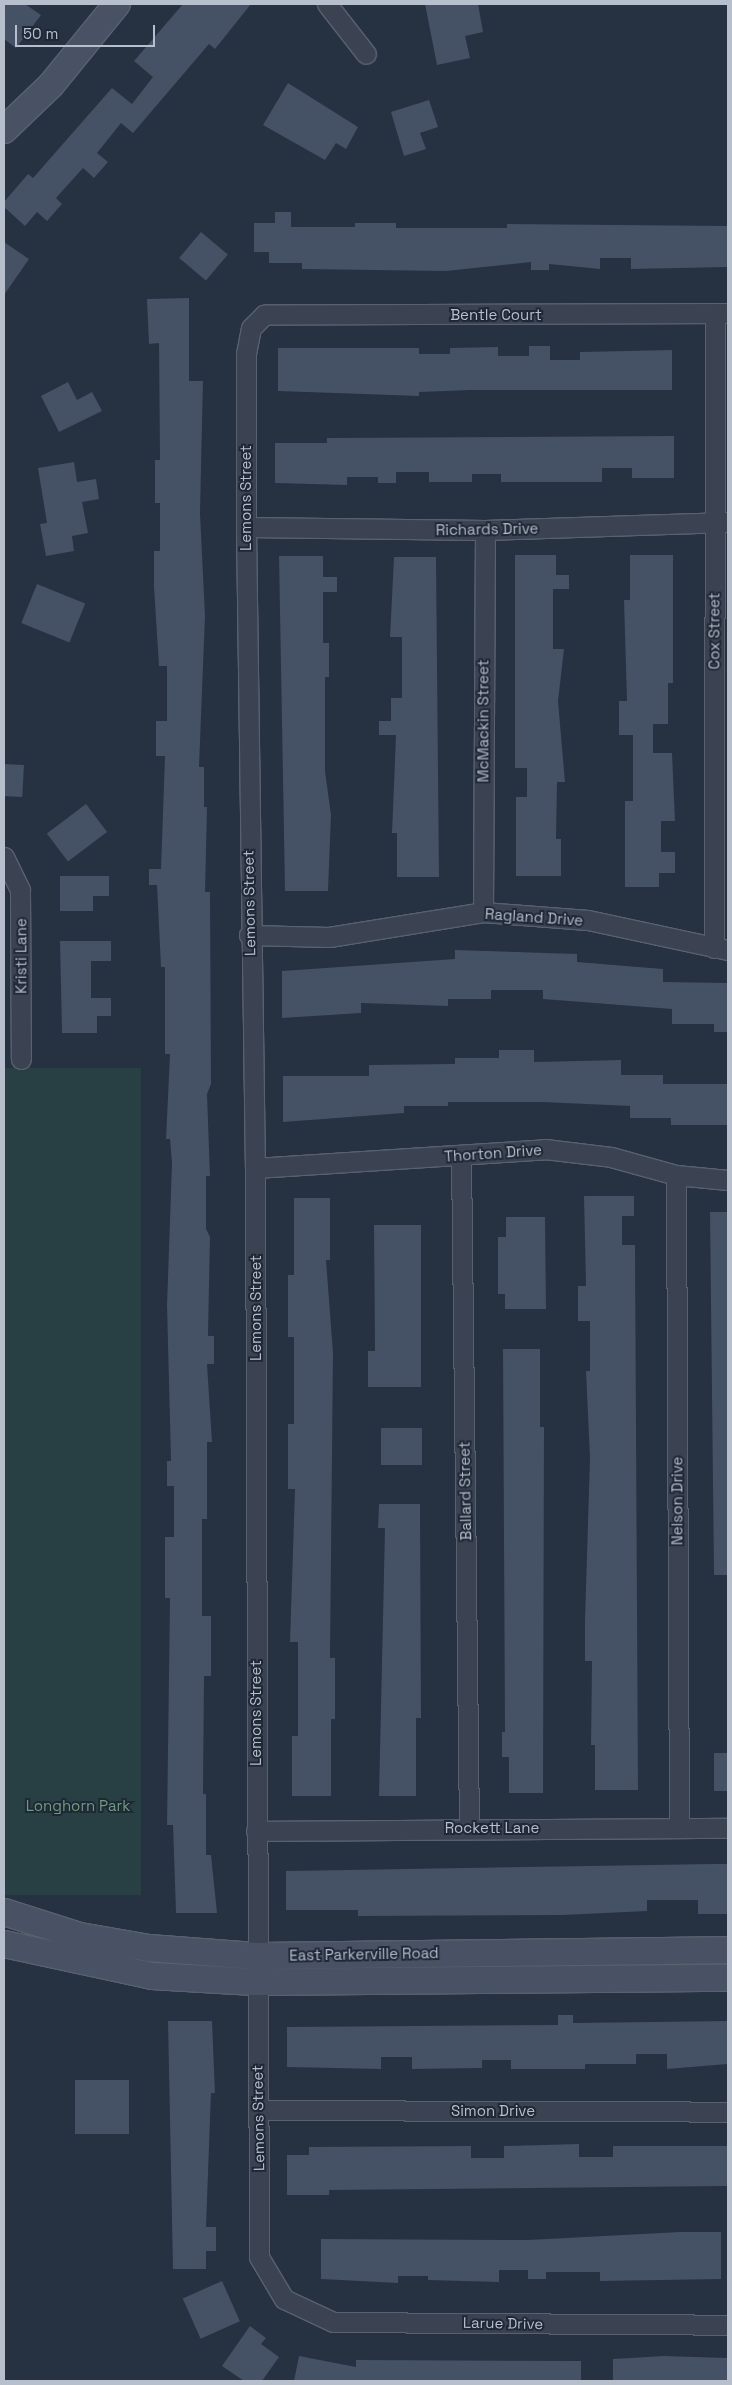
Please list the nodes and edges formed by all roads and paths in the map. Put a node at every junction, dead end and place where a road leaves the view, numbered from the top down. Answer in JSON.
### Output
{"nodes":[{"id":1,"x":118,"y":4,"type":"edge"},
{"id":2,"x":327,"y":4,"type":"edge"},
{"id":3,"x":366,"y":54,"type":"dead end"},
{"id":4,"x":4,"y":130,"type":"edge"},
{"id":5,"x":721,"y":313,"type":"edge"},
{"id":6,"x":264,"y":315,"type":"joint"},
{"id":7,"x":721,"y":522,"type":"edge"},
{"id":8,"x":246,"y":527,"type":"junction"},
{"id":9,"x":485,"y":530,"type":"junction"},
{"id":10,"x":4,"y":857,"type":"edge"},
{"id":11,"x":483,"y":912,"type":"junction"},
{"id":12,"x":249,"y":935,"type":"junction"},
{"id":13,"x":721,"y":949,"type":"edge"},
{"id":14,"x":22,"y":1059,"type":"dead end"},
{"id":15,"x":461,"y":1155,"type":"junction"},
{"id":16,"x":256,"y":1168,"type":"junction"},
{"id":17,"x":676,"y":1174,"type":"junction"},
{"id":18,"x":728,"y":1180,"type":"edge"},
{"id":19,"x":468,"y":1828,"type":"junction"},
{"id":20,"x":679,"y":1828,"type":"junction"},
{"id":21,"x":728,"y":1828,"type":"edge"},
{"id":22,"x":256,"y":1831,"type":"junction"},
{"id":23,"x":4,"y":1912,"type":"edge"},
{"id":24,"x":4,"y":1944,"type":"edge"},
{"id":25,"x":728,"y":1950,"type":"edge"},
{"id":26,"x":255,"y":1956,"type":"junction"},
{"id":27,"x":728,"y":1978,"type":"edge"},
{"id":28,"x":254,"y":1982,"type":"junction"},
{"id":29,"x":259,"y":2110,"type":"junction"},
{"id":30,"x":728,"y":2112,"type":"edge"},
{"id":31,"x":284,"y":2299,"type":"joint"},
{"id":32,"x":728,"y":2326,"type":"edge"}],
"edges":[{"from":1,"to":4,"type":"main road"},
{"from":2,"to":3,"type":"street"},
{"from":5,"to":6,"type":"street","name":"Bentle Court"},
{"from":5,"to":7,"type":"street","name":"Cox Street"},
{"from":6,"to":8,"type":"street","name":"Lemons Street"},
{"from":7,"to":9,"type":"street","name":"Richards Drive"},
{"from":7,"to":13,"type":"street","name":"Cox Street"},
{"from":8,"to":9,"type":"street","name":"Richards Drive"},
{"from":8,"to":12,"type":"street","name":"Lemons Street"},
{"from":9,"to":11,"type":"street","name":"McMackin Street"},
{"from":10,"to":14,"type":"street","name":"Kristi Lane"},
{"from":11,"to":12,"type":"street","name":"Ragland Drive"},
{"from":11,"to":13,"type":"street","name":"Ragland Drive"},
{"from":12,"to":16,"type":"street","name":"Lemons Street"},
{"from":15,"to":16,"type":"street","name":"Thorton Drive"},
{"from":15,"to":17,"type":"street","name":"Thorton Drive"},
{"from":15,"to":19,"type":"street","name":"Ballard Street"},
{"from":16,"to":22,"type":"street","name":"Lemons Street"},
{"from":17,"to":18,"type":"street","name":"Thorton Drive"},
{"from":17,"to":20,"type":"street","name":"Nelson Drive"},
{"from":19,"to":20,"type":"street","name":"Rockett Lane"},
{"from":19,"to":22,"type":"street","name":"Rockett Lane"},
{"from":20,"to":21,"type":"street","name":"Rockett Lane"},
{"from":22,"to":26,"type":"street","name":"Lemons Street"},
{"from":23,"to":26,"type":"main road","name":"East Parkerville Road"},
{"from":24,"to":28,"type":"main road","name":"East Parkerville Road"},
{"from":25,"to":26,"type":"main road","name":"East Parkerville Road"},
{"from":26,"to":28,"type":"street","name":"Lemons Street"},
{"from":27,"to":28,"type":"main road","name":"East Parkerville Road"},
{"from":28,"to":29,"type":"street","name":"Lemons Street"},
{"from":29,"to":30,"type":"street","name":"Simon Drive"},
{"from":29,"to":31,"type":"street","name":"Lemons Street"},
{"from":31,"to":32,"type":"street","name":"Larue Drive"}]}
